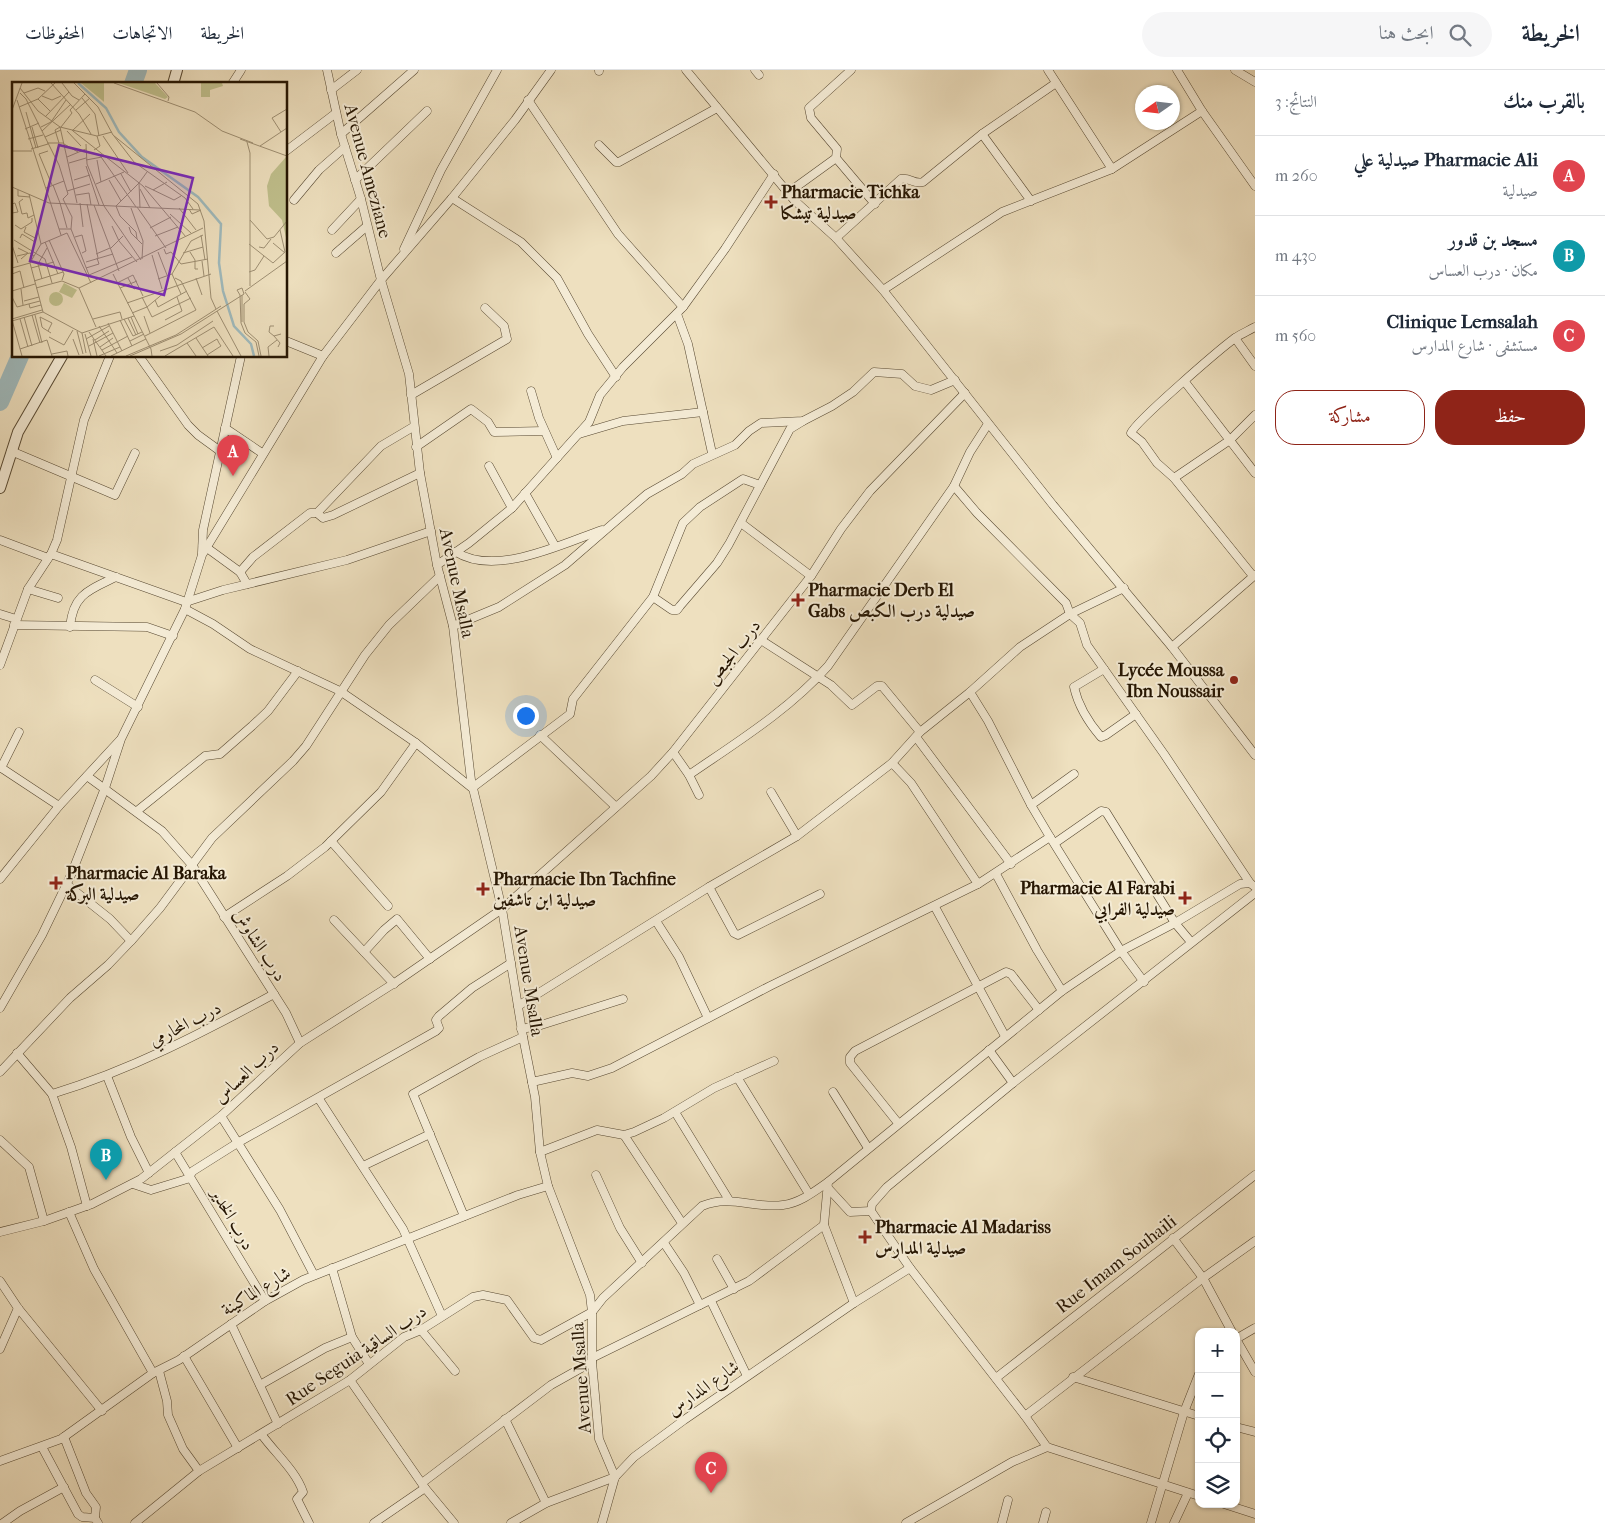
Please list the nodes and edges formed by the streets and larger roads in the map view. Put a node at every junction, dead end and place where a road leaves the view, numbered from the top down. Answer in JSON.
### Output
{"nodes":[{"id":1,"x":241,"y":70,"type":"edge"},
{"id":2,"x":327,"y":70,"type":"edge"},
{"id":3,"x":357,"y":70,"type":"edge"},
{"id":4,"x":414,"y":70,"type":"edge"},
{"id":5,"x":497,"y":70,"type":"edge"},
{"id":6,"x":550,"y":70,"type":"edge"},
{"id":7,"x":686,"y":70,"type":"edge"},
{"id":8,"x":851,"y":70,"type":"edge"},
{"id":9,"x":1048,"y":70,"type":"edge"},
{"id":10,"x":1235,"y":70,"type":"edge"},
{"id":11,"x":1181,"y":71,"type":"edge"},
{"id":12,"x":233,"y":82,"type":"edge"},
{"id":13,"x":1255,"y":82,"type":"edge"},
{"id":14,"x":1056,"y":83,"type":"junction"},
{"id":15,"x":331,"y":90,"type":"junction"},
{"id":16,"x":528,"y":100,"type":"junction"},
{"id":17,"x":717,"y":108,"type":"junction"},
{"id":18,"x":426,"y":111,"type":"dead end"},
{"id":19,"x":1202,"y":111,"type":"junction"},
{"id":20,"x":336,"y":113,"type":"junction"},
{"id":21,"x":341,"y":134,"type":"junction"},
{"id":22,"x":982,"y":134,"type":"junction"},
{"id":23,"x":599,"y":145,"type":"dead end"},
{"id":24,"x":345,"y":147,"type":"junction"},
{"id":25,"x":288,"y":149,"type":"edge"},
{"id":26,"x":836,"y":158,"type":"junction"},
{"id":27,"x":1112,"y":169,"type":"junction"},
{"id":28,"x":774,"y":174,"type":"junction"},
{"id":29,"x":355,"y":180,"type":"junction"},
{"id":30,"x":1255,"y":186,"type":"edge"},
{"id":31,"x":789,"y":192,"type":"junction"},
{"id":32,"x":452,"y":198,"type":"junction"},
{"id":33,"x":361,"y":199,"type":"junction"},
{"id":34,"x":294,"y":200,"type":"dead end"},
{"id":35,"x":1031,"y":201,"type":"junction"},
{"id":36,"x":875,"y":204,"type":"junction"},
{"id":37,"x":367,"y":226,"type":"junction"},
{"id":38,"x":332,"y":230,"type":"dead end"},
{"id":39,"x":836,"y":238,"type":"junction"},
{"id":40,"x":336,"y":253,"type":"dead end"},
{"id":41,"x":401,"y":255,"type":"junction"},
{"id":42,"x":381,"y":280,"type":"junction"},
{"id":43,"x":883,"y":290,"type":"junction"},
{"id":44,"x":485,"y":308,"type":"dead end"},
{"id":45,"x":680,"y":310,"type":"junction"},
{"id":46,"x":1255,"y":327,"type":"edge"},
{"id":47,"x":1234,"y":338,"type":"junction"},
{"id":48,"x":288,"y":342,"type":"edge"},
{"id":49,"x":323,"y":356,"type":"junction"},
{"id":50,"x":61,"y":358,"type":"edge"},
{"id":51,"x":109,"y":358,"type":"edge"},
{"id":52,"x":140,"y":358,"type":"edge"},
{"id":53,"x":241,"y":358,"type":"edge"},
{"id":54,"x":1255,"y":366,"type":"edge"},
{"id":55,"x":616,"y":377,"type":"junction"},
{"id":56,"x":955,"y":380,"type":"junction"},
{"id":57,"x":1185,"y":382,"type":"junction"},
{"id":58,"x":531,"y":391,"type":"dead end"},
{"id":59,"x":965,"y":393,"type":"junction"},
{"id":60,"x":412,"y":395,"type":"junction"},
{"id":61,"x":703,"y":412,"type":"junction"},
{"id":62,"x":1255,"y":415,"type":"edge"},
{"id":63,"x":803,"y":421,"type":"junction"},
{"id":64,"x":988,"y":424,"type":"junction"},
{"id":65,"x":413,"y":427,"type":"junction"},
{"id":66,"x":225,"y":428,"type":"junction"},
{"id":67,"x":544,"y":431,"type":"junction"},
{"id":68,"x":577,"y":434,"type":"junction"},
{"id":69,"x":1230,"y":440,"type":"junction"},
{"id":70,"x":416,"y":447,"type":"junction"},
{"id":71,"x":11,"y":451,"type":"junction"},
{"id":72,"x":220,"y":451,"type":"junction"},
{"id":73,"x":135,"y":453,"type":"dead end"},
{"id":74,"x":262,"y":453,"type":"junction"},
{"id":75,"x":712,"y":453,"type":"junction"},
{"id":76,"x":557,"y":458,"type":"junction"},
{"id":77,"x":488,"y":466,"type":"dead end"},
{"id":78,"x":420,"y":473,"type":"junction"},
{"id":79,"x":1255,"y":473,"type":"edge"},
{"id":80,"x":72,"y":477,"type":"junction"},
{"id":81,"x":1174,"y":478,"type":"junction"},
{"id":82,"x":760,"y":486,"type":"junction"},
{"id":83,"x":954,"y":486,"type":"junction"},
{"id":84,"x":0,"y":488,"type":"edge"},
{"id":85,"x":525,"y":493,"type":"junction"},
{"id":86,"x":512,"y":508,"type":"junction"},
{"id":87,"x":317,"y":512,"type":"junction"},
{"id":88,"x":741,"y":523,"type":"junction"},
{"id":89,"x":607,"y":528,"type":"junction"},
{"id":90,"x":430,"y":531,"type":"junction"},
{"id":91,"x":0,"y":540,"type":"edge"},
{"id":92,"x":556,"y":546,"type":"junction"},
{"id":93,"x":203,"y":549,"type":"junction"},
{"id":94,"x":456,"y":552,"type":"junction"},
{"id":95,"x":50,"y":556,"type":"junction"},
{"id":96,"x":437,"y":565,"type":"junction"},
{"id":97,"x":240,"y":572,"type":"junction"},
{"id":98,"x":1254,"y":575,"type":"edge"},
{"id":99,"x":440,"y":576,"type":"junction"},
{"id":100,"x":811,"y":576,"type":"junction"},
{"id":101,"x":116,"y":577,"type":"junction"},
{"id":102,"x":247,"y":584,"type":"junction"},
{"id":103,"x":1124,"y":588,"type":"junction"},
{"id":104,"x":28,"y":589,"type":"junction"},
{"id":105,"x":653,"y":597,"type":"junction"},
{"id":106,"x":58,"y":598,"type":"dead end"},
{"id":107,"x":186,"y":605,"type":"junction"},
{"id":108,"x":0,"y":614,"type":"edge"},
{"id":109,"x":1070,"y":614,"type":"junction"},
{"id":110,"x":15,"y":622,"type":"junction"},
{"id":111,"x":453,"y":626,"type":"junction"},
{"id":112,"x":70,"y":627,"type":"junction"},
{"id":113,"x":173,"y":636,"type":"junction"},
{"id":114,"x":761,"y":640,"type":"junction"},
{"id":115,"x":4,"y":642,"type":"edge"},
{"id":116,"x":1172,"y":647,"type":"junction"},
{"id":117,"x":0,"y":665,"type":"edge"},
{"id":118,"x":1104,"y":669,"type":"junction"},
{"id":119,"x":298,"y":670,"type":"junction"},
{"id":120,"x":818,"y":678,"type":"junction"},
{"id":121,"x":95,"y":680,"type":"dead end"},
{"id":122,"x":340,"y":691,"type":"junction"},
{"id":123,"x":970,"y":692,"type":"junction"},
{"id":124,"x":138,"y":707,"type":"junction"},
{"id":125,"x":1136,"y":714,"type":"junction"},
{"id":126,"x":19,"y":732,"type":"dead end"},
{"id":127,"x":918,"y":734,"type":"junction"},
{"id":128,"x":540,"y":735,"type":"junction"},
{"id":129,"x":121,"y":739,"type":"junction"},
{"id":130,"x":416,"y":743,"type":"junction"},
{"id":131,"x":673,"y":752,"type":"junction"},
{"id":132,"x":1255,"y":755,"type":"edge"},
{"id":133,"x":892,"y":762,"type":"junction"},
{"id":134,"x":0,"y":767,"type":"edge"},
{"id":135,"x":1074,"y":774,"type":"dead end"},
{"id":136,"x":689,"y":775,"type":"junction"},
{"id":137,"x":87,"y":776,"type":"junction"},
{"id":138,"x":106,"y":788,"type":"junction"},
{"id":139,"x":472,"y":788,"type":"junction"},
{"id":140,"x":771,"y":792,"type":"dead end"},
{"id":141,"x":699,"y":795,"type":"dead end"},
{"id":142,"x":1031,"y":805,"type":"junction"},
{"id":143,"x":59,"y":806,"type":"junction"},
{"id":144,"x":616,"y":807,"type":"junction"},
{"id":145,"x":136,"y":811,"type":"junction"},
{"id":146,"x":797,"y":836,"type":"junction"},
{"id":147,"x":331,"y":840,"type":"junction"},
{"id":148,"x":1052,"y":840,"type":"junction"},
{"id":149,"x":1011,"y":864,"type":"junction"},
{"id":150,"x":192,"y":866,"type":"junction"},
{"id":151,"x":996,"y":874,"type":"junction"},
{"id":152,"x":0,"y":879,"type":"edge"},
{"id":153,"x":66,"y":884,"type":"junction"},
{"id":154,"x":978,"y":884,"type":"junction"},
{"id":155,"x":1252,"y":885,"type":"edge"},
{"id":156,"x":709,"y":887,"type":"junction"},
{"id":157,"x":1255,"y":893,"type":"edge"},
{"id":158,"x":820,"y":894,"type":"dead end"},
{"id":159,"x":388,"y":906,"type":"dead end"},
{"id":160,"x":935,"y":907,"type":"junction"},
{"id":161,"x":502,"y":909,"type":"junction"},
{"id":162,"x":224,"y":917,"type":"junction"},
{"id":163,"x":334,"y":920,"type":"dead end"},
{"id":164,"x":656,"y":921,"type":"junction"},
{"id":165,"x":1176,"y":923,"type":"junction"},
{"id":166,"x":131,"y":941,"type":"junction"},
{"id":167,"x":1191,"y":942,"type":"junction"},
{"id":168,"x":1121,"y":951,"type":"junction"},
{"id":169,"x":364,"y":952,"type":"junction"},
{"id":170,"x":430,"y":959,"type":"junction"},
{"id":171,"x":511,"y":963,"type":"junction"},
{"id":172,"x":1144,"y":982,"type":"junction"},
{"id":173,"x":394,"y":984,"type":"junction"},
{"id":174,"x":978,"y":986,"type":"junction"},
{"id":175,"x":1062,"y":991,"type":"junction"},
{"id":176,"x":274,"y":994,"type":"junction"},
{"id":177,"x":623,"y":999,"type":"dead end"},
{"id":178,"x":518,"y":1006,"type":"junction"},
{"id":179,"x":0,"y":1008,"type":"edge"},
{"id":180,"x":1039,"y":1010,"type":"junction"},
{"id":181,"x":708,"y":1018,"type":"junction"},
{"id":182,"x":522,"y":1033,"type":"junction"},
{"id":183,"x":1005,"y":1036,"type":"junction"},
{"id":184,"x":300,"y":1043,"type":"junction"},
{"id":185,"x":989,"y":1050,"type":"junction"},
{"id":186,"x":17,"y":1052,"type":"junction"},
{"id":187,"x":774,"y":1061,"type":"dead end"},
{"id":188,"x":0,"y":1072,"type":"edge"},
{"id":189,"x":106,"y":1076,"type":"junction"},
{"id":190,"x":737,"y":1077,"type":"junction"},
{"id":191,"x":532,"y":1082,"type":"junction"},
{"id":192,"x":1013,"y":1083,"type":"junction"},
{"id":193,"x":833,"y":1092,"type":"dead end"},
{"id":194,"x":52,"y":1094,"type":"junction"},
{"id":195,"x":319,"y":1098,"type":"junction"},
{"id":196,"x":675,"y":1112,"type":"junction"},
{"id":197,"x":221,"y":1116,"type":"junction"},
{"id":198,"x":898,"y":1123,"type":"junction"},
{"id":199,"x":430,"y":1134,"type":"junction"},
{"id":200,"x":624,"y":1135,"type":"junction"},
{"id":201,"x":0,"y":1140,"type":"edge"},
{"id":202,"x":239,"y":1142,"type":"junction"},
{"id":203,"x":868,"y":1148,"type":"junction"},
{"id":204,"x":175,"y":1152,"type":"junction"},
{"id":205,"x":540,"y":1152,"type":"junction"},
{"id":206,"x":363,"y":1166,"type":"junction"},
{"id":207,"x":149,"y":1173,"type":"junction"},
{"id":208,"x":191,"y":1175,"type":"junction"},
{"id":209,"x":596,"y":1175,"type":"dead end"},
{"id":210,"x":1255,"y":1175,"type":"edge"},
{"id":211,"x":133,"y":1184,"type":"junction"},
{"id":212,"x":828,"y":1185,"type":"junction"},
{"id":213,"x":548,"y":1186,"type":"junction"},
{"id":214,"x":809,"y":1194,"type":"junction"},
{"id":215,"x":729,"y":1200,"type":"junction"},
{"id":216,"x":87,"y":1206,"type":"junction"},
{"id":217,"x":69,"y":1212,"type":"junction"},
{"id":218,"x":871,"y":1212,"type":"junction"},
{"id":219,"x":464,"y":1216,"type":"junction"},
{"id":220,"x":44,"y":1220,"type":"junction"},
{"id":221,"x":682,"y":1223,"type":"junction"},
{"id":222,"x":824,"y":1225,"type":"junction"},
{"id":223,"x":0,"y":1232,"type":"edge"},
{"id":224,"x":1173,"y":1238,"type":"junction"},
{"id":225,"x":408,"y":1239,"type":"junction"},
{"id":226,"x":1255,"y":1241,"type":"edge"},
{"id":227,"x":664,"y":1243,"type":"junction"},
{"id":228,"x":717,"y":1259,"type":"dead end"},
{"id":229,"x":642,"y":1263,"type":"junction"},
{"id":230,"x":332,"y":1268,"type":"junction"},
{"id":231,"x":910,"y":1268,"type":"junction"},
{"id":232,"x":314,"y":1275,"type":"junction"},
{"id":233,"x":1203,"y":1278,"type":"junction"},
{"id":234,"x":0,"y":1282,"type":"edge"},
{"id":235,"x":734,"y":1289,"type":"junction"},
{"id":236,"x":711,"y":1300,"type":"junction"},
{"id":237,"x":265,"y":1301,"type":"junction"},
{"id":238,"x":854,"y":1303,"type":"junction"},
{"id":239,"x":700,"y":1305,"type":"junction"},
{"id":240,"x":18,"y":1308,"type":"junction"},
{"id":241,"x":592,"y":1312,"type":"junction"},
{"id":242,"x":442,"y":1316,"type":"junction"},
{"id":243,"x":231,"y":1324,"type":"junction"},
{"id":244,"x":1230,"y":1328,"type":"edge"},
{"id":245,"x":1255,"y":1328,"type":"edge"},
{"id":246,"x":421,"y":1330,"type":"junction"},
{"id":247,"x":352,"y":1337,"type":"junction"},
{"id":248,"x":1240,"y":1337,"type":"edge"},
{"id":249,"x":1240,"y":1346,"type":"edge"},
{"id":250,"x":0,"y":1349,"type":"edge"},
{"id":251,"x":184,"y":1356,"type":"junction"},
{"id":252,"x":592,"y":1360,"type":"junction"},
{"id":253,"x":369,"y":1364,"type":"junction"},
{"id":254,"x":455,"y":1371,"type":"dead end"},
{"id":255,"x":156,"y":1372,"type":"junction"},
{"id":256,"x":1255,"y":1372,"type":"edge"},
{"id":257,"x":747,"y":1376,"type":"junction"},
{"id":258,"x":1074,"y":1376,"type":"junction"},
{"id":259,"x":996,"y":1378,"type":"junction"},
{"id":260,"x":350,"y":1380,"type":"junction"},
{"id":261,"x":260,"y":1384,"type":"junction"},
{"id":262,"x":1195,"y":1384,"type":"edge"},
{"id":263,"x":102,"y":1411,"type":"junction"},
{"id":264,"x":1184,"y":1412,"type":"junction"},
{"id":265,"x":1195,"y":1415,"type":"edge"},
{"id":266,"x":1025,"y":1416,"type":"junction"},
{"id":267,"x":505,"y":1419,"type":"junction"},
{"id":268,"x":278,"y":1424,"type":"junction"},
{"id":269,"x":1240,"y":1428,"type":"edge"},
{"id":270,"x":1255,"y":1432,"type":"edge"},
{"id":271,"x":262,"y":1435,"type":"junction"},
{"id":272,"x":64,"y":1436,"type":"junction"},
{"id":273,"x":42,"y":1447,"type":"junction"},
{"id":274,"x":238,"y":1448,"type":"junction"},
{"id":275,"x":1047,"y":1448,"type":"junction"},
{"id":276,"x":0,"y":1461,"type":"edge"},
{"id":277,"x":199,"y":1471,"type":"junction"},
{"id":278,"x":615,"y":1477,"type":"junction"},
{"id":279,"x":423,"y":1485,"type":"junction"},
{"id":280,"x":1161,"y":1485,"type":"junction"},
{"id":281,"x":64,"y":1487,"type":"junction"},
{"id":282,"x":1188,"y":1493,"type":"junction"},
{"id":283,"x":1195,"y":1495,"type":"edge"},
{"id":284,"x":1008,"y":1500,"type":"dead end"},
{"id":285,"x":546,"y":1503,"type":"junction"},
{"id":286,"x":1236,"y":1508,"type":"edge"},
{"id":287,"x":1046,"y":1512,"type":"dead end"},
{"id":288,"x":1255,"y":1514,"type":"edge"},
{"id":289,"x":96,"y":1521,"type":"edge"},
{"id":290,"x":916,"y":1521,"type":"edge"},
{"id":291,"x":138,"y":1522,"type":"edge"},
{"id":292,"x":3,"y":1523,"type":"edge"},
{"id":293,"x":308,"y":1523,"type":"edge"},
{"id":294,"x":374,"y":1523,"type":"edge"},
{"id":295,"x":454,"y":1523,"type":"edge"},
{"id":296,"x":511,"y":1523,"type":"edge"},
{"id":297,"x":602,"y":1523,"type":"edge"},
{"id":298,"x":906,"y":1523,"type":"edge"},
{"id":299,"x":1002,"y":1523,"type":"edge"},
{"id":300,"x":1043,"y":1523,"type":"edge"},
{"id":301,"x":1151,"y":1523,"type":"edge"},
{"id":302,"x":1174,"y":1523,"type":"edge"}],
"edges":[{"from":1,"to":12,"type":"street"},
{"from":2,"to":15,"type":"street","name":"Avenue Ameziane"},
{"from":3,"to":15,"type":"street"},
{"from":4,"to":21,"type":"street"},
{"from":5,"to":41,"type":"street"},
{"from":6,"to":16,"type":"street"},
{"from":7,"to":17,"type":"street"},
{"from":8,"to":26,"type":"street"},
{"from":9,"to":14,"type":"street"},
{"from":10,"to":13,"type":"street"},
{"from":11,"to":19,"type":"street"},
{"from":14,"to":22,"type":"street"},
{"from":14,"to":27,"type":"street"},
{"from":15,"to":20,"type":"street","name":"Avenue Ameziane"},
{"from":16,"to":32,"type":"street"},
{"from":16,"to":45,"type":"street"},
{"from":17,"to":23,"type":"street"},
{"from":17,"to":28,"type":"street"},
{"from":18,"to":29,"type":"street"},
{"from":19,"to":27,"type":"street"},
{"from":19,"to":30,"type":"street"},
{"from":20,"to":21,"type":"street","name":"Avenue Ameziane"},
{"from":20,"to":25,"type":"street"},
{"from":21,"to":24,"type":"street","name":"Avenue Ameziane"},
{"from":22,"to":35,"type":"street"},
{"from":22,"to":36,"type":"street"},
{"from":24,"to":29,"type":"street","name":"Avenue Ameziane"},
{"from":24,"to":34,"type":"street"},
{"from":26,"to":31,"type":"street"},
{"from":26,"to":36,"type":"street"},
{"from":27,"to":35,"type":"street"},
{"from":28,"to":31,"type":"street"},
{"from":28,"to":45,"type":"street"},
{"from":29,"to":33,"type":"street","name":"Avenue Ameziane"},
{"from":31,"to":39,"type":"street"},
{"from":32,"to":41,"type":"street"},
{"from":32,"to":55,"type":"street"},
{"from":33,"to":37,"type":"street","name":"Avenue Ameziane"},
{"from":33,"to":38,"type":"street"},
{"from":35,"to":43,"type":"street"},
{"from":36,"to":39,"type":"street"},
{"from":37,"to":40,"type":"street"},
{"from":37,"to":42,"type":"street","name":"Avenue Ameziane"},
{"from":39,"to":43,"type":"street"},
{"from":41,"to":42,"type":"street"},
{"from":42,"to":49,"type":"street"},
{"from":42,"to":60,"type":"street","name":"Avenue Msalla"},
{"from":43,"to":56,"type":"street"},
{"from":44,"to":60,"type":"street"},
{"from":45,"to":55,"type":"street"},
{"from":45,"to":61,"type":"street"},
{"from":46,"to":47,"type":"street"},
{"from":47,"to":54,"type":"street"},
{"from":47,"to":57,"type":"street"},
{"from":48,"to":49,"type":"street"},
{"from":49,"to":74,"type":"street"},
{"from":50,"to":71,"type":"street"},
{"from":51,"to":80,"type":"street"},
{"from":52,"to":72,"type":"street"},
{"from":53,"to":66,"type":"street"},
{"from":55,"to":68,"type":"street"},
{"from":56,"to":59,"type":"street"},
{"from":56,"to":63,"type":"street"},
{"from":57,"to":69,"type":"street"},
{"from":57,"to":81,"type":"street"},
{"from":58,"to":67,"type":"street"},
{"from":59,"to":64,"type":"street"},
{"from":59,"to":100,"type":"street","name":"درب الجبص"},
{"from":60,"to":65,"type":"street","name":"Avenue Msalla"},
{"from":61,"to":68,"type":"street"},
{"from":61,"to":75,"type":"street"},
{"from":62,"to":69,"type":"street"},
{"from":63,"to":75,"type":"street"},
{"from":63,"to":82,"type":"street"},
{"from":64,"to":83,"type":"street"},
{"from":64,"to":103,"type":"street"},
{"from":65,"to":70,"type":"street","name":"Avenue Msalla"},
{"from":65,"to":87,"type":"street"},
{"from":66,"to":72,"type":"street"},
{"from":66,"to":74,"type":"street"},
{"from":67,"to":70,"type":"street"},
{"from":67,"to":76,"type":"street"},
{"from":68,"to":76,"type":"street"},
{"from":69,"to":79,"type":"street"},
{"from":69,"to":81,"type":"street"},
{"from":70,"to":78,"type":"street","name":"Avenue Msalla"},
{"from":71,"to":80,"type":"street"},
{"from":71,"to":84,"type":"street"},
{"from":72,"to":93,"type":"street"},
{"from":73,"to":80,"type":"street"},
{"from":74,"to":93,"type":"street"},
{"from":75,"to":89,"type":"street"},
{"from":76,"to":85,"type":"street"},
{"from":77,"to":86,"type":"street"},
{"from":78,"to":87,"type":"street"},
{"from":78,"to":90,"type":"street","name":"Avenue Msalla"},
{"from":80,"to":95,"type":"street"},
{"from":81,"to":98,"type":"street"},
{"from":82,"to":88,"type":"street"},
{"from":82,"to":105,"type":"street"},
{"from":83,"to":109,"type":"street"},
{"from":83,"to":120,"type":"street"},
{"from":85,"to":86,"type":"street"},
{"from":85,"to":92,"type":"street"},
{"from":86,"to":94,"type":"street"},
{"from":87,"to":97,"type":"street"},
{"from":88,"to":100,"type":"street"},
{"from":88,"to":105,"type":"street"},
{"from":89,"to":92,"type":"street"},
{"from":89,"to":111,"type":"street"},
{"from":90,"to":96,"type":"street","name":"Avenue Msalla"},
{"from":90,"to":102,"type":"street"},
{"from":91,"to":95,"type":"street"},
{"from":92,"to":94,"type":"street"},
{"from":93,"to":97,"type":"street"},
{"from":93,"to":107,"type":"street"},
{"from":94,"to":96,"type":"street"},
{"from":95,"to":101,"type":"street"},
{"from":95,"to":104,"type":"street"},
{"from":96,"to":99,"type":"street","name":"Avenue Msalla"},
{"from":97,"to":102,"type":"street"},
{"from":98,"to":116,"type":"street"},
{"from":99,"to":111,"type":"street","name":"Avenue Msalla"},
{"from":99,"to":122,"type":"street"},
{"from":100,"to":114,"type":"street","name":"درب الجبص"},
{"from":101,"to":107,"type":"street"},
{"from":101,"to":112,"type":"street"},
{"from":102,"to":107,"type":"street"},
{"from":103,"to":109,"type":"street"},
{"from":103,"to":116,"type":"street"},
{"from":104,"to":106,"type":"street"},
{"from":104,"to":110,"type":"street"},
{"from":105,"to":128,"type":"street"},
{"from":107,"to":113,"type":"street"},
{"from":107,"to":119,"type":"street"},
{"from":108,"to":110,"type":"street"},
{"from":109,"to":118,"type":"street"},
{"from":109,"to":123,"type":"street"},
{"from":110,"to":112,"type":"street"},
{"from":110,"to":115,"type":"street"},
{"from":111,"to":139,"type":"street","name":"Avenue Msalla"},
{"from":112,"to":113,"type":"street"},
{"from":113,"to":124,"type":"street"},
{"from":114,"to":120,"type":"street"},
{"from":114,"to":131,"type":"street","name":"درب الجبص"},
{"from":115,"to":117,"type":"street"},
{"from":116,"to":132,"type":"street"},
{"from":118,"to":125,"type":"street"},
{"from":118,"to":125,"type":"street"},
{"from":119,"to":122,"type":"street"},
{"from":119,"to":145,"type":"street"},
{"from":120,"to":127,"type":"street"},
{"from":120,"to":136,"type":"street"},
{"from":121,"to":124,"type":"street"},
{"from":122,"to":130,"type":"street"},
{"from":122,"to":150,"type":"street"},
{"from":123,"to":127,"type":"street"},
{"from":123,"to":142,"type":"street"},
{"from":124,"to":129,"type":"street"},
{"from":125,"to":155,"type":"street"},
{"from":126,"to":134,"type":"street"},
{"from":127,"to":133,"type":"street"},
{"from":127,"to":149,"type":"street"},
{"from":128,"to":139,"type":"street"},
{"from":128,"to":144,"type":"street"},
{"from":129,"to":137,"type":"street"},
{"from":129,"to":138,"type":"street"},
{"from":130,"to":139,"type":"street"},
{"from":130,"to":147,"type":"street"},
{"from":131,"to":136,"type":"street"},
{"from":131,"to":144,"type":"street","name":"درب الجبص"},
{"from":133,"to":146,"type":"street"},
{"from":133,"to":154,"type":"street"},
{"from":134,"to":143,"type":"street"},
{"from":135,"to":142,"type":"street"},
{"from":136,"to":141,"type":"street"},
{"from":137,"to":138,"type":"street","name":"درب الشاوش"},
{"from":137,"to":143,"type":"street"},
{"from":138,"to":145,"type":"street","name":"درب الشاوش"},
{"from":138,"to":153,"type":"street"},
{"from":139,"to":161,"type":"street","name":"Avenue Msalla"},
{"from":140,"to":146,"type":"street"},
{"from":142,"to":148,"type":"street"},
{"from":143,"to":152,"type":"street"},
{"from":144,"to":161,"type":"street","name":"درب الجبص"},
{"from":145,"to":150,"type":"street","name":"درب الشاوش"},
{"from":146,"to":156,"type":"street"},
{"from":147,"to":159,"type":"street"},
{"from":147,"to":162,"type":"street"},
{"from":148,"to":149,"type":"street"},
{"from":148,"to":165,"type":"street"},
{"from":148,"to":168,"type":"street"},
{"from":149,"to":151,"type":"street"},
{"from":150,"to":162,"type":"street","name":"درب الشاوش"},
{"from":150,"to":166,"type":"street"},
{"from":151,"to":154,"type":"street"},
{"from":151,"to":175,"type":"street"},
{"from":153,"to":166,"type":"street"},
{"from":153,"to":179,"type":"street"},
{"from":154,"to":160,"type":"street"},
{"from":155,"to":165,"type":"street"},
{"from":156,"to":158,"type":"street"},
{"from":156,"to":164,"type":"street"},
{"from":157,"to":167,"type":"street"},
{"from":160,"to":174,"type":"street"},
{"from":160,"to":181,"type":"street"},
{"from":161,"to":170,"type":"street","name":"درب العساس"},
{"from":161,"to":171,"type":"street","name":"Avenue Msalla"},
{"from":162,"to":176,"type":"street","name":"درب الشاوش"},
{"from":163,"to":169,"type":"street"},
{"from":164,"to":178,"type":"street"},
{"from":164,"to":181,"type":"street"},
{"from":165,"to":167,"type":"street"},
{"from":165,"to":168,"type":"street"},
{"from":166,"to":186,"type":"street"},
{"from":167,"to":172,"type":"street"},
{"from":168,"to":172,"type":"street"},
{"from":168,"to":175,"type":"street"},
{"from":169,"to":170,"type":"street"},
{"from":169,"to":173,"type":"street"},
{"from":170,"to":173,"type":"street","name":"درب العساس"},
{"from":171,"to":178,"type":"street","name":"Avenue Msalla"},
{"from":171,"to":195,"type":"street"},
{"from":172,"to":192,"type":"street"},
{"from":173,"to":184,"type":"street","name":"درب العساس"},
{"from":174,"to":180,"type":"street"},
{"from":174,"to":183,"type":"street"},
{"from":174,"to":198,"type":"street"},
{"from":175,"to":180,"type":"street"},
{"from":176,"to":184,"type":"street","name":"درب الشاوش"},
{"from":176,"to":189,"type":"street","name":"درب المحارمي"},
{"from":177,"to":182,"type":"street"},
{"from":178,"to":182,"type":"street","name":"Avenue Msalla"},
{"from":180,"to":183,"type":"street"},
{"from":181,"to":191,"type":"street"},
{"from":182,"to":191,"type":"street","name":"Avenue Msalla"},
{"from":182,"to":199,"type":"street"},
{"from":183,"to":185,"type":"street"},
{"from":184,"to":197,"type":"street","name":"درب العساس"},
{"from":185,"to":192,"type":"street"},
{"from":185,"to":198,"type":"street"},
{"from":186,"to":188,"type":"street"},
{"from":186,"to":194,"type":"street"},
{"from":187,"to":190,"type":"street"},
{"from":189,"to":194,"type":"street","name":"درب المحارمي"},
{"from":189,"to":207,"type":"street"},
{"from":190,"to":196,"type":"street"},
{"from":190,"to":214,"type":"street"},
{"from":191,"to":205,"type":"street","name":"Avenue Msalla"},
{"from":192,"to":218,"type":"street"},
{"from":193,"to":203,"type":"street"},
{"from":194,"to":216,"type":"street"},
{"from":195,"to":202,"type":"street"},
{"from":195,"to":206,"type":"street"},
{"from":196,"to":200,"type":"street"},
{"from":196,"to":215,"type":"street"},
{"from":197,"to":202,"type":"street"},
{"from":197,"to":204,"type":"street","name":"درب العساس"},
{"from":198,"to":203,"type":"street"},
{"from":199,"to":206,"type":"street"},
{"from":199,"to":219,"type":"street"},
{"from":200,"to":205,"type":"street"},
{"from":200,"to":221,"type":"street"},
{"from":201,"to":220,"type":"street"},
{"from":202,"to":208,"type":"street"},
{"from":202,"to":232,"type":"street"},
{"from":203,"to":212,"type":"street"},
{"from":204,"to":207,"type":"street","name":"درب العساس"},
{"from":204,"to":208,"type":"street","name":"درب الخدير"},
{"from":205,"to":213,"type":"street","name":"Avenue Msalla"},
{"from":206,"to":225,"type":"street"},
{"from":207,"to":211,"type":"street","name":"درب العساس"},
{"from":208,"to":211,"type":"street"},
{"from":208,"to":237,"type":"street","name":"درب الخدير"},
{"from":209,"to":229,"type":"street"},
{"from":210,"to":224,"type":"street","name":"Rue Imam Souhaili"},
{"from":211,"to":216,"type":"street","name":"درب العساس"},
{"from":212,"to":214,"type":"street"},
{"from":212,"to":218,"type":"street"},
{"from":212,"to":222,"type":"street"},
{"from":213,"to":219,"type":"street","name":"شارع الماكينة"},
{"from":213,"to":241,"type":"street","name":"Avenue Msalla"},
{"from":214,"to":215,"type":"street"},
{"from":215,"to":221,"type":"street"},
{"from":216,"to":217,"type":"street","name":"درب العساس"},
{"from":217,"to":220,"type":"street","name":"درب العساس"},
{"from":217,"to":255,"type":"street"},
{"from":218,"to":231,"type":"street"},
{"from":219,"to":225,"type":"street","name":"شارع الماكينة"},
{"from":220,"to":223,"type":"street","name":"درب العساس"},
{"from":221,"to":227,"type":"street"},
{"from":222,"to":235,"type":"street"},
{"from":222,"to":238,"type":"street"},
{"from":224,"to":233,"type":"street"},
{"from":224,"to":259,"type":"street","name":"Rue Imam Souhaili"},
{"from":225,"to":230,"type":"street","name":"شارع الماكينة"},
{"from":225,"to":242,"type":"street"},
{"from":226,"to":233,"type":"street"},
{"from":227,"to":229,"type":"street"},
{"from":227,"to":239,"type":"street"},
{"from":228,"to":235,"type":"street"},
{"from":229,"to":241,"type":"street"},
{"from":230,"to":232,"type":"street","name":"شارع الماكينة"},
{"from":230,"to":247,"type":"street"},
{"from":231,"to":238,"type":"street","name":"شارع المدارس"},
{"from":231,"to":259,"type":"street"},
{"from":232,"to":237,"type":"street","name":"شارع الماكينة"},
{"from":233,"to":244,"type":"street"},
{"from":233,"to":258,"type":"street"},
{"from":234,"to":240,"type":"street"},
{"from":235,"to":236,"type":"street"},
{"from":236,"to":239,"type":"street"},
{"from":236,"to":257,"type":"street"},
{"from":237,"to":243,"type":"street","name":"شارع الماكينة"},
{"from":238,"to":257,"type":"street","name":"شارع المدارس"},
{"from":239,"to":252,"type":"street"},
{"from":240,"to":250,"type":"street"},
{"from":240,"to":263,"type":"street"},
{"from":241,"to":242,"type":"street","name":"Rue Seguia درب الساقية"},
{"from":241,"to":252,"type":"street","name":"Avenue Msalla"},
{"from":242,"to":246,"type":"street","name":"Rue Seguia درب الساقية"},
{"from":243,"to":251,"type":"street","name":"شارع الماكينة"},
{"from":243,"to":261,"type":"street"},
{"from":245,"to":248,"type":"street"},
{"from":246,"to":253,"type":"street","name":"Rue Seguia درب الساقية"},
{"from":246,"to":254,"type":"street"},
{"from":247,"to":253,"type":"street"},
{"from":247,"to":261,"type":"street"},
{"from":249,"to":256,"type":"street"},
{"from":251,"to":255,"type":"street","name":"شارع الماكينة"},
{"from":251,"to":274,"type":"street"},
{"from":252,"to":267,"type":"street"},
{"from":252,"to":278,"type":"street","name":"Avenue Msalla"},
{"from":253,"to":260,"type":"street","name":"Rue Seguia درب الساقية"},
{"from":255,"to":263,"type":"street","name":"شارع الماكينة"},
{"from":255,"to":277,"type":"street"},
{"from":257,"to":278,"type":"street","name":"شارع المدارس"},
{"from":258,"to":264,"type":"street"},
{"from":258,"to":266,"type":"street"},
{"from":259,"to":266,"type":"street"},
{"from":260,"to":268,"type":"street","name":"Rue Seguia درب الساقية"},
{"from":260,"to":279,"type":"street"},
{"from":261,"to":268,"type":"street"},
{"from":262,"to":264,"type":"street"},
{"from":263,"to":272,"type":"street","name":"شارع الماكينة"},
{"from":264,"to":265,"type":"street"},
{"from":264,"to":280,"type":"street"},
{"from":266,"to":275,"type":"street"},
{"from":267,"to":279,"type":"street"},
{"from":267,"to":285,"type":"street"},
{"from":268,"to":271,"type":"street","name":"Rue Seguia درب الساقية"},
{"from":269,"to":270,"type":"street"},
{"from":271,"to":274,"type":"street","name":"Rue Seguia درب الساقية"},
{"from":271,"to":293,"type":"street"},
{"from":272,"to":273,"type":"street","name":"شارع الماكينة"},
{"from":272,"to":289,"type":"street"},
{"from":273,"to":276,"type":"street","name":"شارع الماكينة"},
{"from":273,"to":281,"type":"street"},
{"from":274,"to":277,"type":"street","name":"Rue Seguia درب الساقية"},
{"from":275,"to":280,"type":"street"},
{"from":275,"to":290,"type":"street"},
{"from":277,"to":291,"type":"street","name":"Rue Seguia درب الساقية"},
{"from":278,"to":285,"type":"street","name":"شارع المدارس"},
{"from":278,"to":297,"type":"street"},
{"from":279,"to":294,"type":"street"},
{"from":279,"to":295,"type":"street"},
{"from":280,"to":282,"type":"street"},
{"from":280,"to":301,"type":"street"},
{"from":281,"to":289,"type":"street"},
{"from":281,"to":292,"type":"street"},
{"from":282,"to":283,"type":"street"},
{"from":282,"to":302,"type":"street"},
{"from":284,"to":299,"type":"street"},
{"from":285,"to":296,"type":"street","name":"شارع المدارس"},
{"from":286,"to":288,"type":"street"},
{"from":287,"to":300,"type":"street"},
{"from":290,"to":298,"type":"street"}]}
